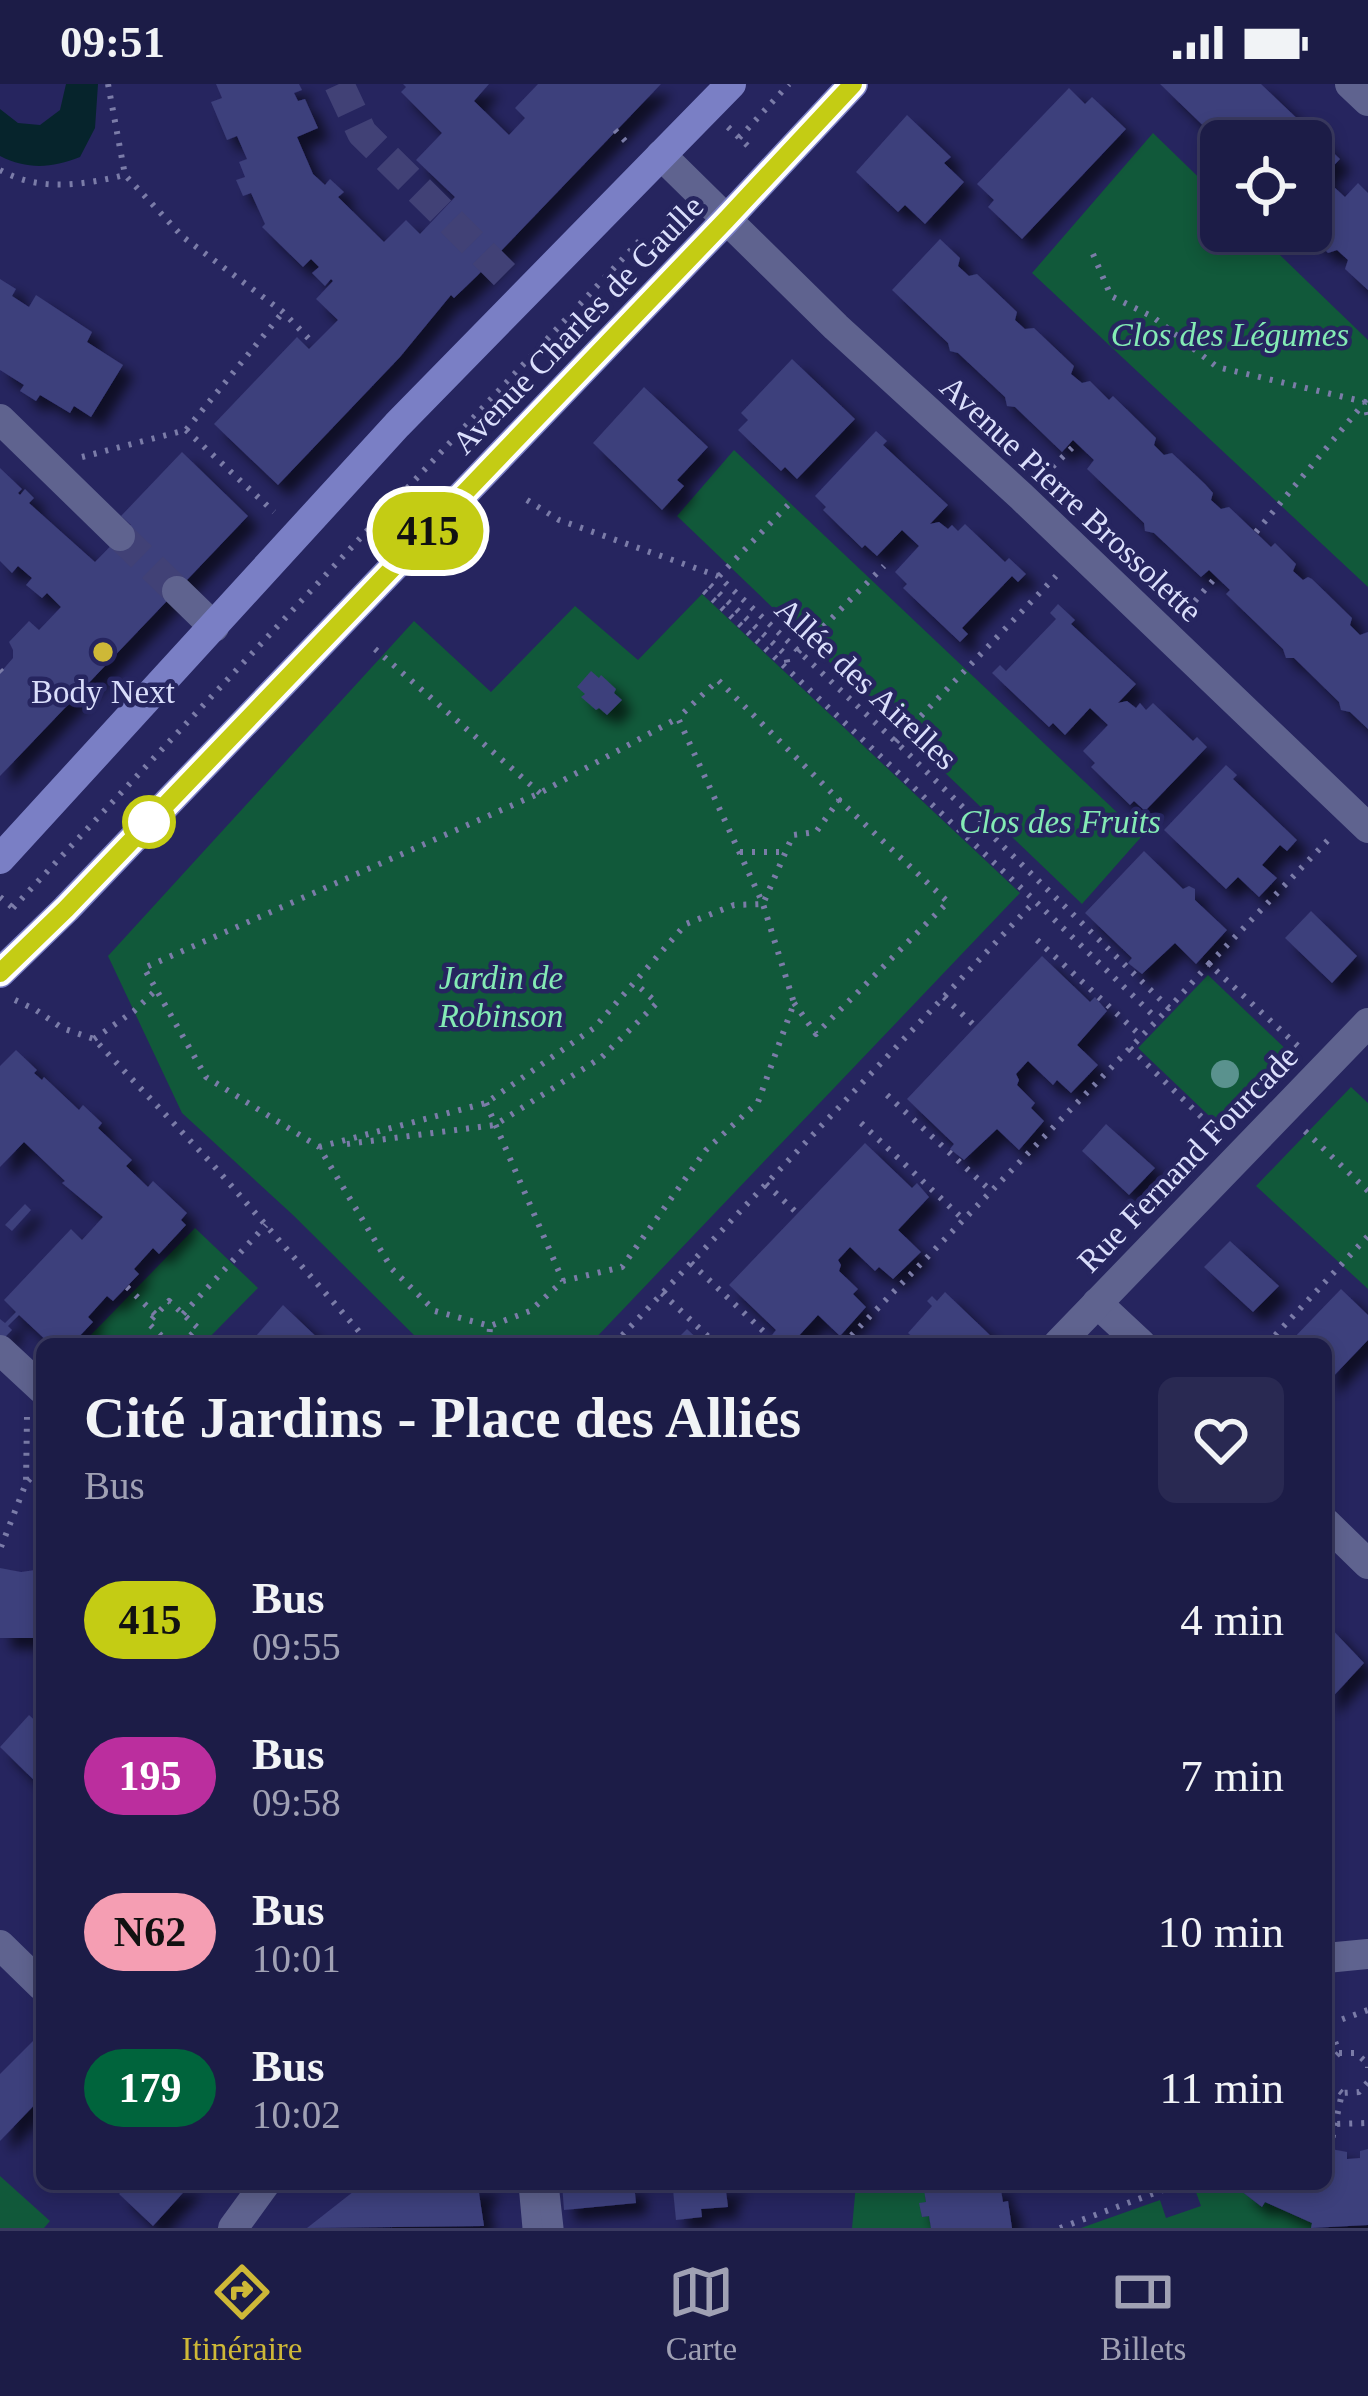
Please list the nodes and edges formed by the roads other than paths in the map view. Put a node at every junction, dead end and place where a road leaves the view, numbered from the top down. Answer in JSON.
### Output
{"nodes":[{"id":1,"x":731,"y":84,"type":"edge"},
{"id":2,"x":853,"y":84,"type":"edge"},
{"id":3,"x":1350,"y":84,"type":"edge"},
{"id":4,"x":1368,"y":101,"type":"edge"},
{"id":5,"x":661,"y":154,"type":"junction"},
{"id":6,"x":726,"y":220,"type":"junction"},
{"id":7,"x":0,"y":419,"type":"edge"},
{"id":8,"x":120,"y":536,"type":"tunnel mouth"},
{"id":9,"x":177,"y":591,"type":"tunnel mouth"},
{"id":10,"x":214,"y":627,"type":"junction"},
{"id":11,"x":1368,"y":828,"type":"edge"},
{"id":12,"x":0,"y":859,"type":"edge"},
{"id":13,"x":0,"y":973,"type":"edge"},
{"id":14,"x":1368,"y":1023,"type":"edge"},
{"id":15,"x":1097,"y":1303,"type":"junction"},
{"id":16,"x":1064,"y":1338,"type":"edge"},
{"id":17,"x":1135,"y":1338,"type":"edge"},
{"id":18,"x":0,"y":1350,"type":"edge"},
{"id":19,"x":35,"y":1401,"type":"edge"},
{"id":20,"x":1332,"y":1529,"type":"edge"},
{"id":21,"x":1368,"y":1564,"type":"edge"},
{"id":22,"x":0,"y":1946,"type":"edge"},
{"id":23,"x":1368,"y":1954,"type":"edge"},
{"id":24,"x":1332,"y":1957,"type":"edge"},
{"id":25,"x":36,"y":1980,"type":"edge"},
{"id":26,"x":259,"y":2190,"type":"edge"},
{"id":27,"x":530,"y":2190,"type":"edge"},
{"id":28,"x":549,"y":2190,"type":"edge"},
{"id":29,"x":233,"y":2228,"type":"edge"},
{"id":30,"x":533,"y":2228,"type":"edge"},
{"id":31,"x":553,"y":2228,"type":"edge"}],
"edges":[{"from":1,"to":5,"type":"main road","name":"Avenue Charles de Gaulle"},
{"from":2,"to":6,"type":"main road","name":"Avenue Charles de Gaulle"},
{"from":3,"to":4,"type":"street"},
{"from":5,"to":6,"type":"street","name":"Avenue Pierre Brossolette"},
{"from":5,"to":10,"type":"main road","name":"Avenue Charles de Gaulle"},
{"from":6,"to":11,"type":"street","name":"Avenue Pierre Brossolette"},
{"from":6,"to":13,"type":"main road","name":"Avenue Charles de Gaulle"},
{"from":7,"to":8,"type":"street"},
{"from":9,"to":10,"type":"street"},
{"from":10,"to":12,"type":"main road","name":"Avenue Charles de Gaulle"},
{"from":14,"to":15,"type":"street","name":"Rue Fernand Fourcade"},
{"from":15,"to":16,"type":"street","name":"Rue Fernand Fourcade"},
{"from":15,"to":17,"type":"street"},
{"from":18,"to":19,"type":"street"},
{"from":20,"to":21,"type":"street"},
{"from":22,"to":25,"type":"street"},
{"from":23,"to":24,"type":"street"},
{"from":26,"to":29,"type":"street"},
{"from":27,"to":30,"type":"lane"},
{"from":28,"to":31,"type":"lane"}]}
